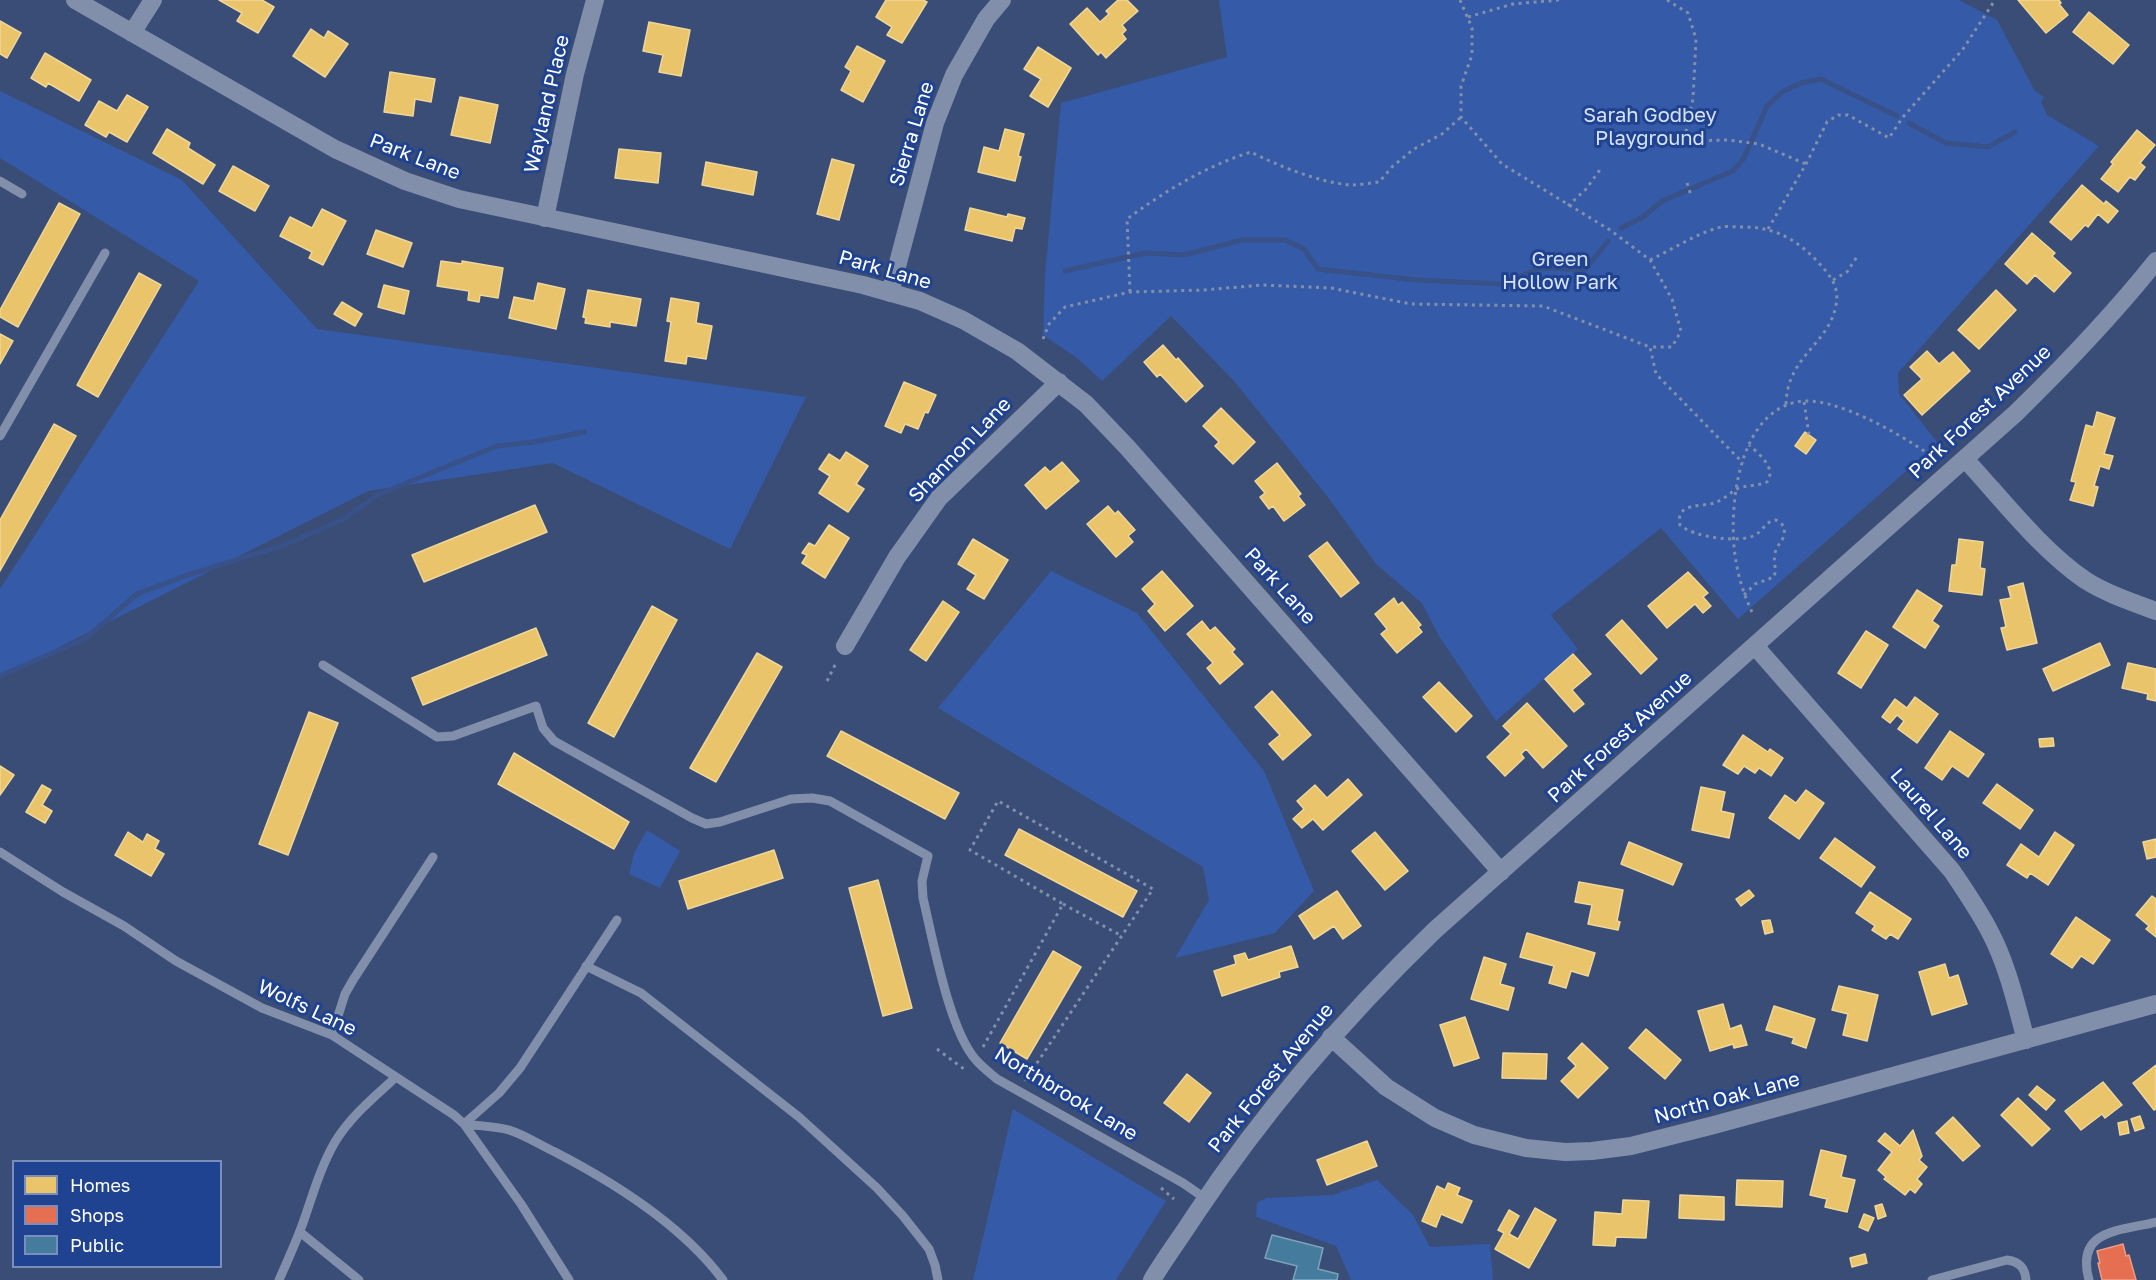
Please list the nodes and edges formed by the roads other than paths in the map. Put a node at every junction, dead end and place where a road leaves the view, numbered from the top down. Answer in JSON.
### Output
{"nodes":[{"id":1,"x":75,"y":0,"type":"edge"},
{"id":2,"x":153,"y":0,"type":"edge"},
{"id":3,"x":595,"y":0,"type":"edge"},
{"id":4,"x":1002,"y":0,"type":"edge"},
{"id":5,"x":132,"y":33,"type":"junction"},
{"id":6,"x":0,"y":181,"type":"edge"},
{"id":7,"x":22,"y":194,"type":"dead end"},
{"id":8,"x":545,"y":218,"type":"junction"},
{"id":9,"x":105,"y":253,"type":"dead end"},
{"id":10,"x":2156,"y":261,"type":"edge"},
{"id":11,"x":890,"y":293,"type":"junction"},
{"id":12,"x":1059,"y":382,"type":"junction"},
{"id":13,"x":0,"y":436,"type":"edge"},
{"id":14,"x":1965,"y":459,"type":"junction"},
{"id":15,"x":2156,"y":611,"type":"edge"},
{"id":16,"x":844,"y":646,"type":"road end"},
{"id":17,"x":1755,"y":646,"type":"junction"},
{"id":18,"x":323,"y":665,"type":"dead end"},
{"id":19,"x":0,"y":852,"type":"edge"},
{"id":20,"x":434,"y":857,"type":"dead end"},
{"id":21,"x":1501,"y":872,"type":"junction"},
{"id":22,"x":617,"y":920,"type":"dead end"},
{"id":23,"x":586,"y":966,"type":"junction"},
{"id":24,"x":2156,"y":1004,"type":"edge"},
{"id":25,"x":332,"y":1035,"type":"junction"},
{"id":26,"x":1331,"y":1037,"type":"junction"},
{"id":27,"x":2026,"y":1040,"type":"junction"},
{"id":28,"x":395,"y":1078,"type":"junction"},
{"id":29,"x":464,"y":1124,"type":"junction"},
{"id":30,"x":1206,"y":1199,"type":"junction"},
{"id":31,"x":2156,"y":1222,"type":"edge"},
{"id":32,"x":300,"y":1232,"type":"junction"},
{"id":33,"x":279,"y":1280,"type":"edge"},
{"id":34,"x":359,"y":1280,"type":"edge"},
{"id":35,"x":569,"y":1280,"type":"edge"},
{"id":36,"x":723,"y":1280,"type":"edge"},
{"id":37,"x":938,"y":1280,"type":"edge"},
{"id":38,"x":1152,"y":1280,"type":"edge"},
{"id":39,"x":1932,"y":1280,"type":"edge"},
{"id":40,"x":2026,"y":1280,"type":"edge"},
{"id":41,"x":2089,"y":1280,"type":"edge"}],
"edges":[{"from":1,"to":5,"type":"street","name":"Park Lane"},
{"from":2,"to":5,"type":"street"},
{"from":3,"to":8,"type":"street","name":"Wayland Place"},
{"from":4,"to":11,"type":"street","name":"Sierra Lane"},
{"from":5,"to":8,"type":"street","name":"Park Lane"},
{"from":6,"to":7,"type":"lane"},
{"from":8,"to":11,"type":"street","name":"Park Lane"},
{"from":9,"to":13,"type":"lane"},
{"from":10,"to":14,"type":"street","name":"Park Forest Avenue"},
{"from":11,"to":12,"type":"street","name":"Park Lane"},
{"from":12,"to":16,"type":"street","name":"Shannon Lane"},
{"from":12,"to":21,"type":"street","name":"Park Lane"},
{"from":14,"to":15,"type":"street"},
{"from":14,"to":17,"type":"street","name":"Park Forest Avenue"},
{"from":17,"to":21,"type":"street","name":"Park Forest Avenue"},
{"from":17,"to":27,"type":"street","name":"Laurel Lane"},
{"from":18,"to":30,"type":"lane","name":"Northbrook Lane"},
{"from":19,"to":25,"type":"lane","name":"Wolfs Lane"},
{"from":20,"to":25,"type":"lane"},
{"from":21,"to":26,"type":"street","name":"Park Forest Avenue"},
{"from":22,"to":23,"type":"lane"},
{"from":23,"to":29,"type":"lane"},
{"from":23,"to":37,"type":"lane"},
{"from":24,"to":27,"type":"street","name":"North Oak Lane"},
{"from":25,"to":28,"type":"lane","name":"Wolfs Lane"},
{"from":26,"to":27,"type":"street","name":"North Oak Lane"},
{"from":26,"to":30,"type":"street","name":"Park Forest Avenue"},
{"from":28,"to":29,"type":"lane","name":"Wolfs Lane"},
{"from":28,"to":32,"type":"lane"},
{"from":29,"to":35,"type":"lane","name":"Wolfs Lane"},
{"from":29,"to":36,"type":"lane"},
{"from":30,"to":38,"type":"street","name":"Park Forest Avenue"},
{"from":31,"to":41,"type":"lane"},
{"from":32,"to":33,"type":"lane"},
{"from":32,"to":34,"type":"lane"},
{"from":39,"to":40,"type":"lane"}]}
